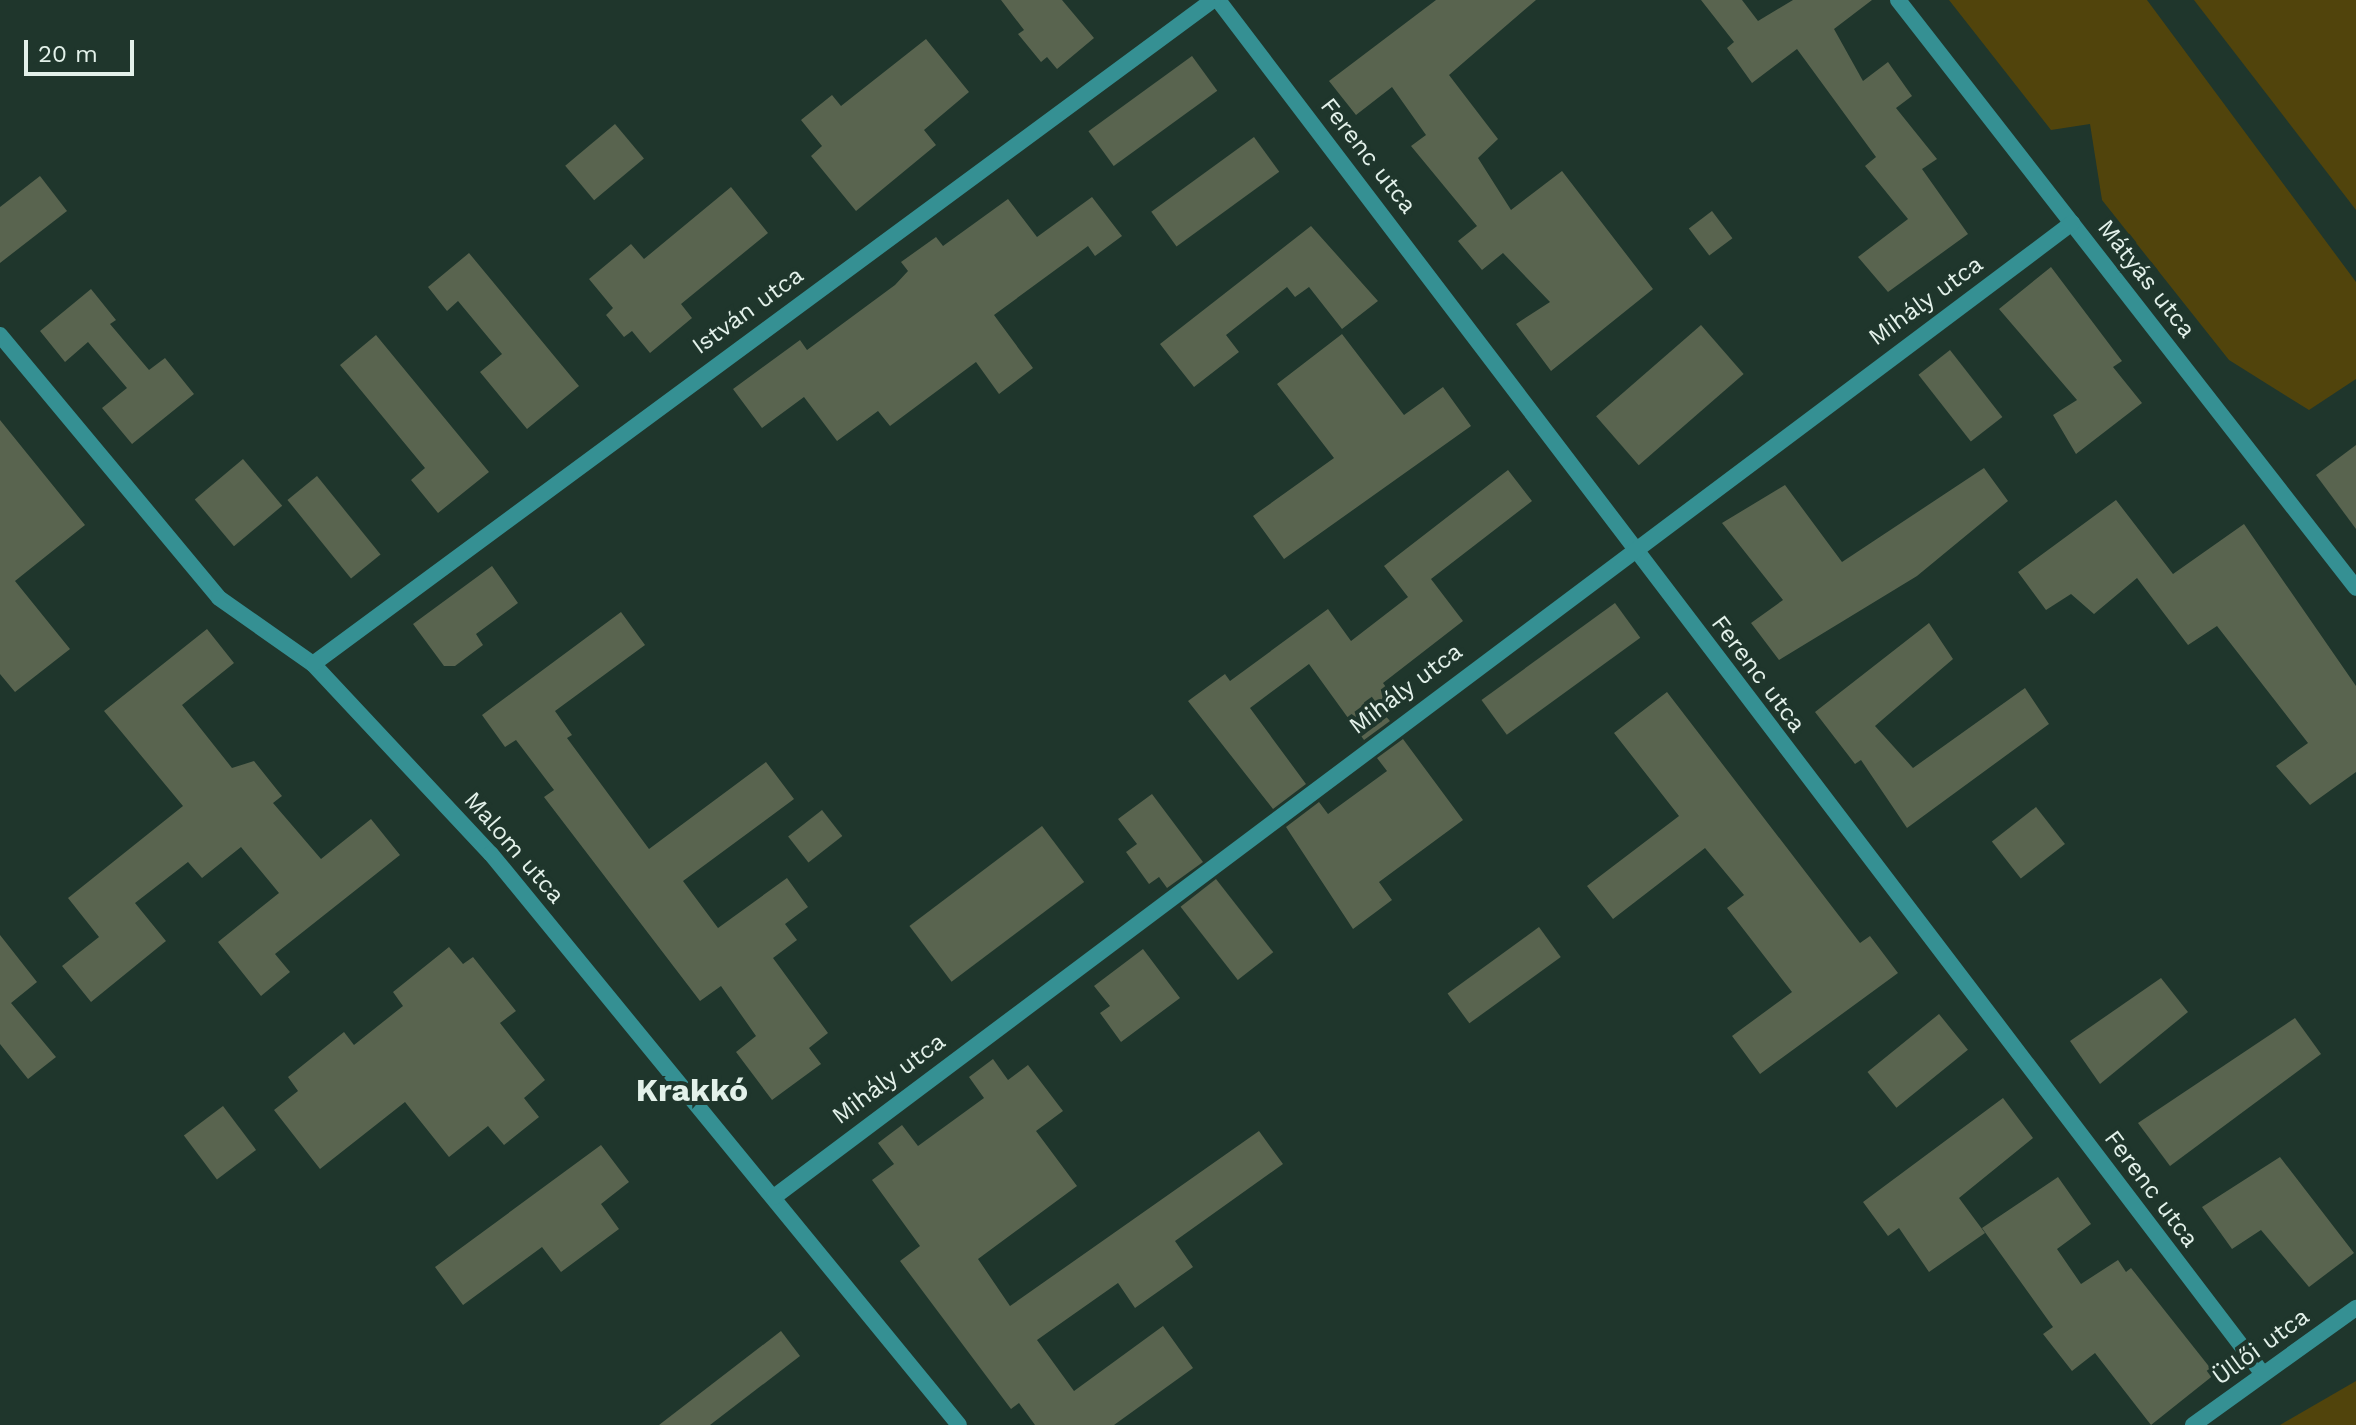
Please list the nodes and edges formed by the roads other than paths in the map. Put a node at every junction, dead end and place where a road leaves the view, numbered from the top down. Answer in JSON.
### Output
{"nodes":[{"id":1,"x":1216,"y":0,"type":"edge"},
{"id":2,"x":1898,"y":0,"type":"edge"},
{"id":3,"x":2072,"y":223,"type":"junction"},
{"id":4,"x":0,"y":335,"type":"edge"},
{"id":5,"x":1631,"y":549,"type":"junction"},
{"id":6,"x":2356,"y":588,"type":"edge"},
{"id":7,"x":313,"y":664,"type":"junction"},
{"id":8,"x":774,"y":1197,"type":"junction"},
{"id":9,"x":2356,"y":1308,"type":"edge"},
{"id":10,"x":2263,"y":1374,"type":"junction"},
{"id":11,"x":959,"y":1425,"type":"edge"},
{"id":12,"x":2193,"y":1425,"type":"edge"}],
"edges":[{"from":1,"to":5,"type":"street","name":"Ferenc utca"},
{"from":1,"to":7,"type":"street","name":"István utca"},
{"from":2,"to":3,"type":"street","name":"Mátyás utca"},
{"from":3,"to":5,"type":"street","name":"Mihály utca"},
{"from":3,"to":6,"type":"street","name":"Mátyás utca"},
{"from":4,"to":7,"type":"street","name":"Malom utca"},
{"from":5,"to":8,"type":"street","name":"Mihály utca"},
{"from":5,"to":10,"type":"street","name":"Ferenc utca"},
{"from":7,"to":8,"type":"street","name":"Malom utca"},
{"from":8,"to":11,"type":"street","name":"Malom utca"},
{"from":9,"to":10,"type":"street","name":"Üllői utca"},
{"from":10,"to":12,"type":"street","name":"Üllői utca"}]}
